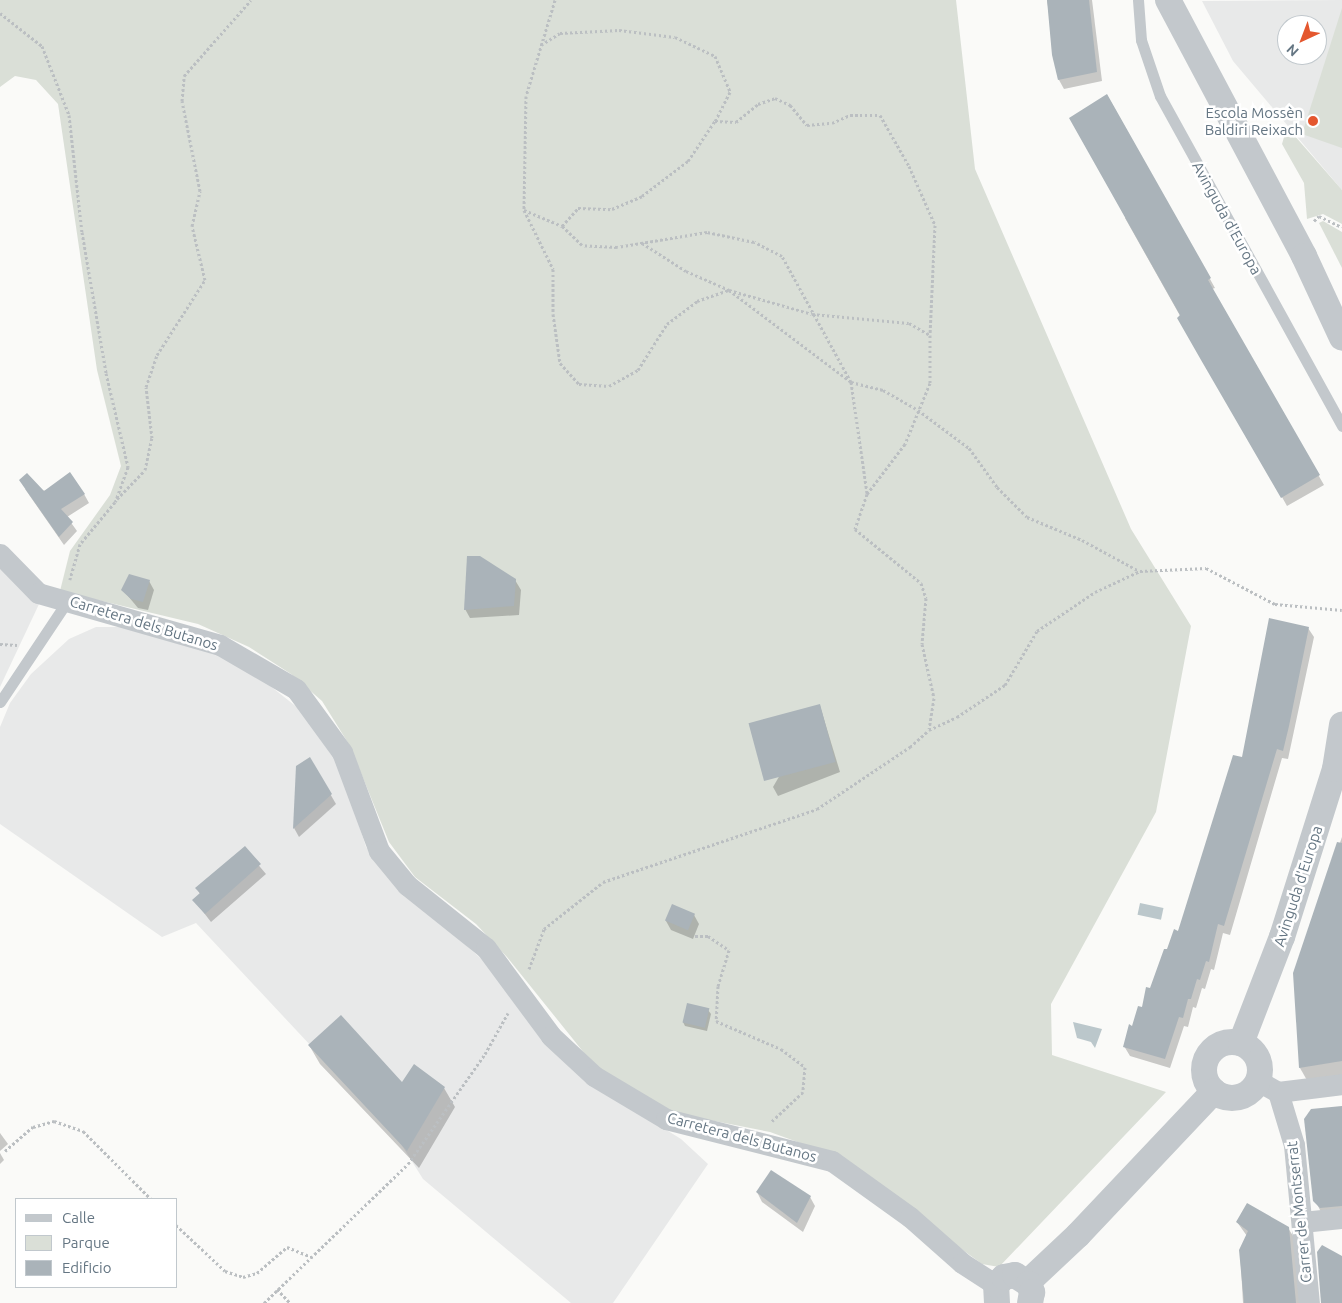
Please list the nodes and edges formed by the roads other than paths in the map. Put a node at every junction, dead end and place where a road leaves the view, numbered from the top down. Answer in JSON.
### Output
{"nodes":[{"id":1,"x":1138,"y":0,"type":"edge"},
{"id":2,"x":1168,"y":0,"type":"edge"},
{"id":3,"x":1342,"y":338,"type":"edge"},
{"id":4,"x":1342,"y":426,"type":"edge"},
{"id":5,"x":0,"y":554,"type":"edge"},
{"id":6,"x":68,"y":600,"type":"junction"},
{"id":7,"x":0,"y":702,"type":"edge"},
{"id":8,"x":1342,"y":725,"type":"edge"},
{"id":9,"x":1338,"y":769,"type":"edge"},
{"id":10,"x":1241,"y":1043,"type":"junction"},
{"id":11,"x":1342,"y":1084,"type":"edge"},
{"id":12,"x":1268,"y":1087,"type":"junction"},
{"id":13,"x":1214,"y":1091,"type":"junction"},
{"id":14,"x":1342,"y":1218,"type":"edge"},
{"id":15,"x":1302,"y":1222,"type":"junction"},
{"id":16,"x":1029,"y":1292,"type":"edge"},
{"id":17,"x":996,"y":1294,"type":"edge"},
{"id":18,"x":1309,"y":1303,"type":"edge"}],
"edges":[{"from":1,"to":4,"type":"lane","name":"Avinguda d'Europa"},
{"from":2,"to":3,"type":"street"},
{"from":5,"to":6,"type":"street","name":"Carretera dels Butanos"},
{"from":6,"to":7,"type":"lane"},
{"from":6,"to":17,"type":"street","name":"Carretera dels Butanos"},
{"from":8,"to":9,"type":"street","name":"Avinguda d'Europa"},
{"from":9,"to":10,"type":"street","name":"Avinguda d'Europa"},
{"from":10,"to":12,"type":"street"},
{"from":10,"to":13,"type":"street"},
{"from":11,"to":12,"type":"street"},
{"from":12,"to":13,"type":"street"},
{"from":12,"to":15,"type":"street","name":"Carrer de Montserrat"},
{"from":13,"to":16,"type":"street"},
{"from":14,"to":15,"type":"street"},
{"from":15,"to":18,"type":"street","name":"Carrer de Montserrat"},
{"from":16,"to":17,"type":"street"}]}
